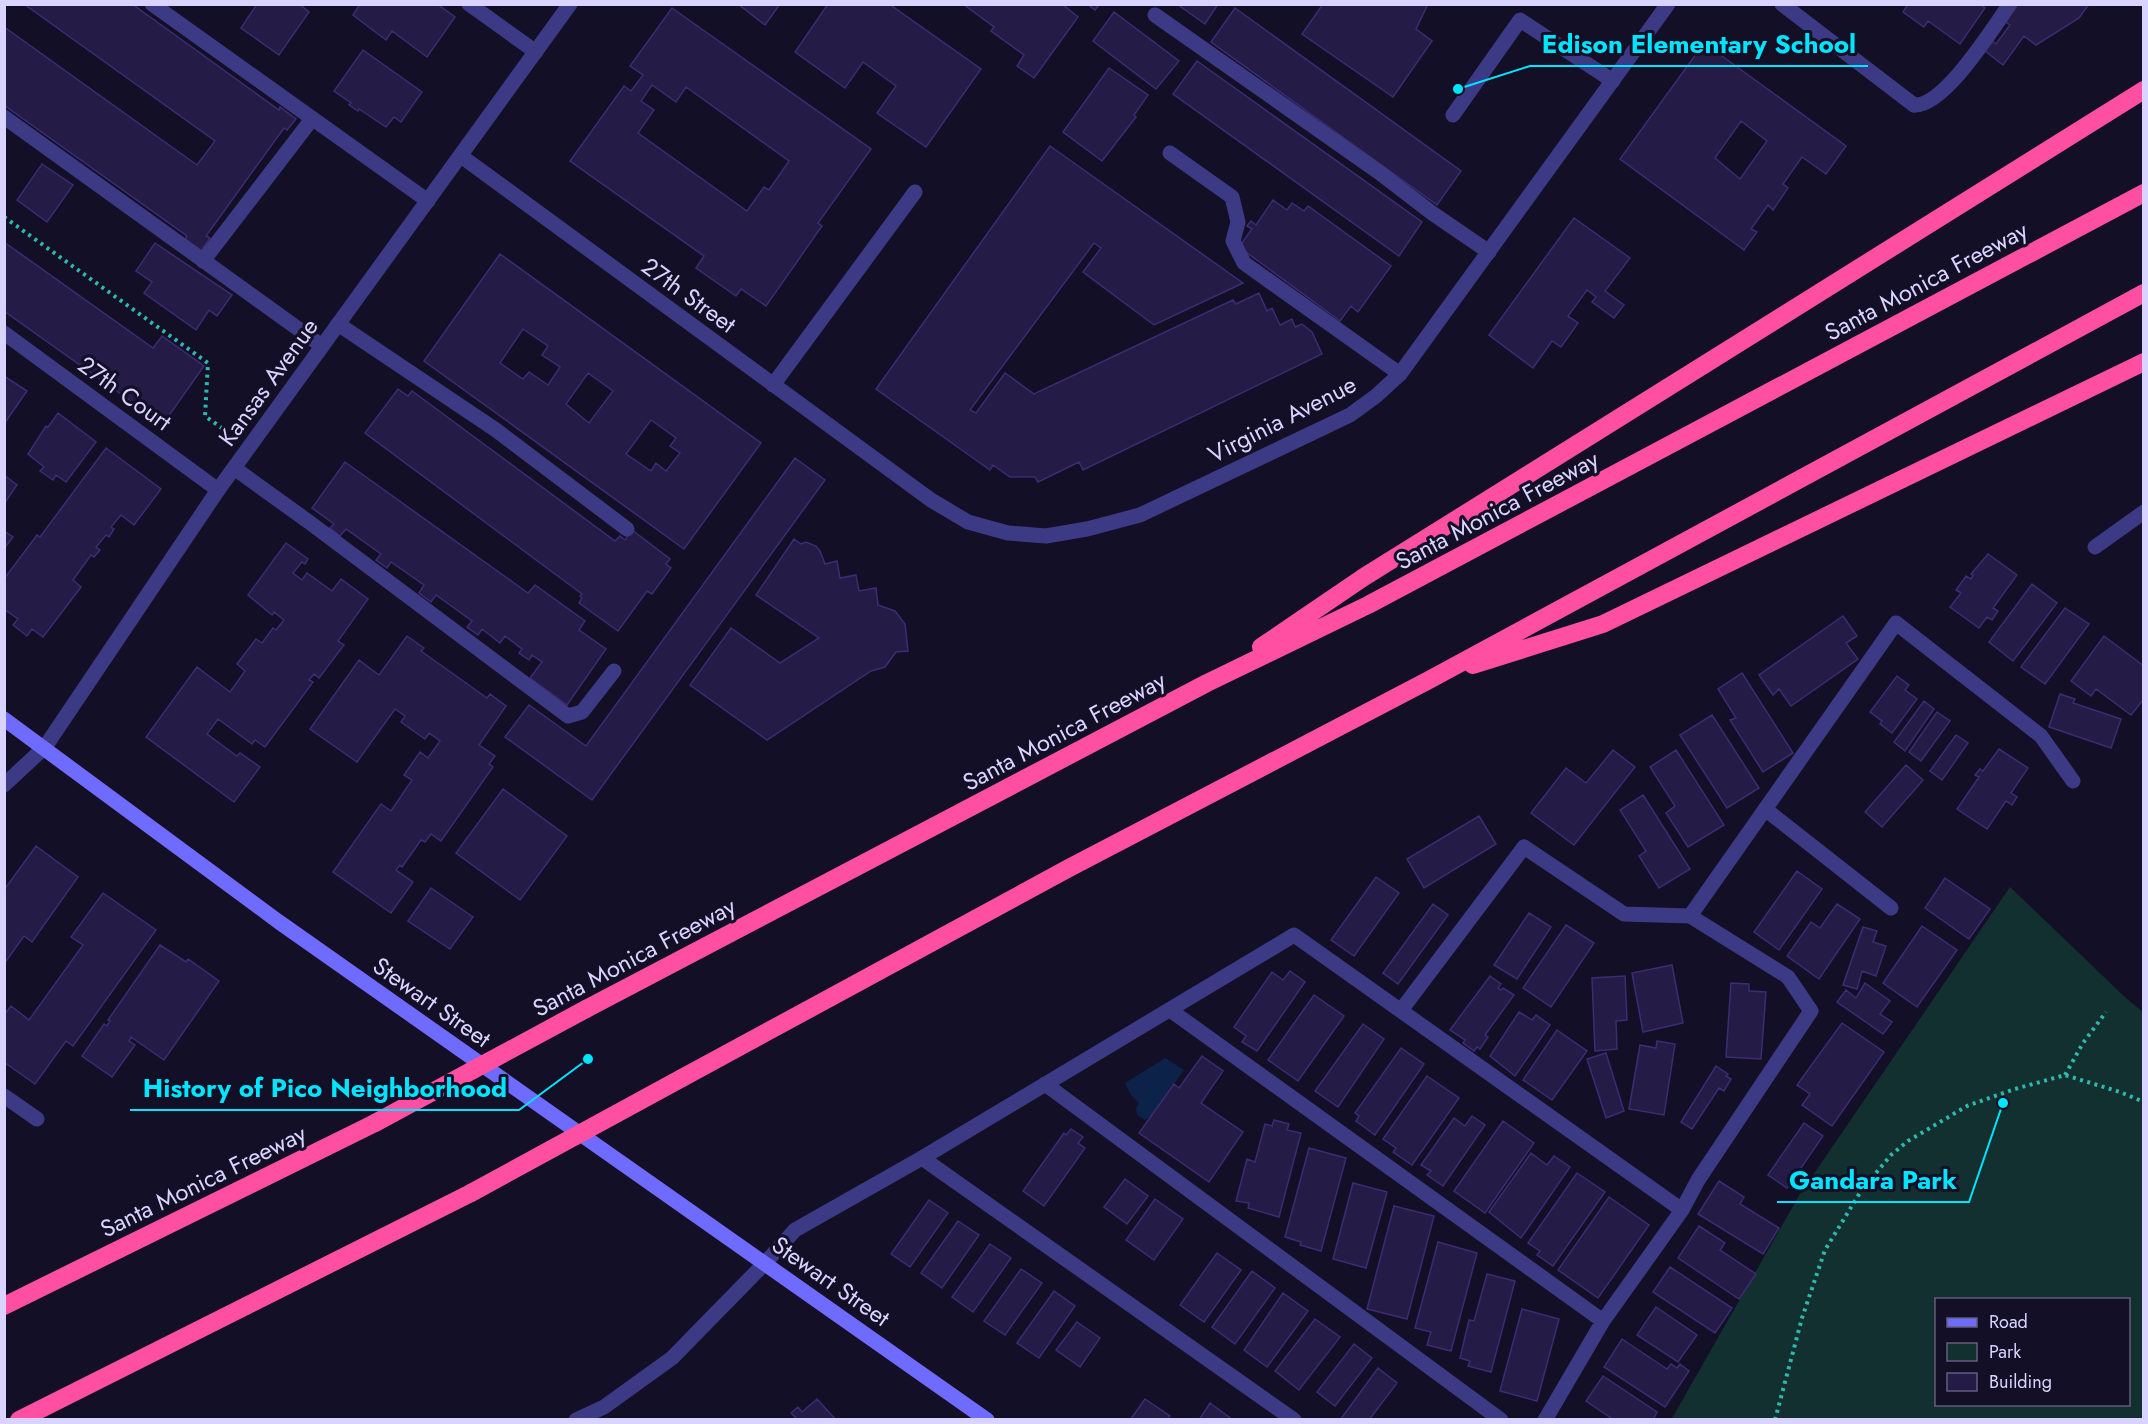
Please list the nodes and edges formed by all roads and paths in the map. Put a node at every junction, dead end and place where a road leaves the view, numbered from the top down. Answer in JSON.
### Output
{"nodes":[{"id":1,"x":152,"y":4,"type":"edge"},
{"id":2,"x":469,"y":4,"type":"edge"},
{"id":3,"x":570,"y":4,"type":"edge"},
{"id":4,"x":1668,"y":4,"type":"edge"},
{"id":5,"x":1782,"y":4,"type":"edge"},
{"id":6,"x":2010,"y":4,"type":"edge"},
{"id":7,"x":1155,"y":15,"type":"dead end"},
{"id":8,"x":536,"y":52,"type":"junction"},
{"id":9,"x":1613,"y":81,"type":"junction"},
{"id":10,"x":2144,"y":90,"type":"edge"},
{"id":11,"x":1453,"y":115,"type":"dead end"},
{"id":12,"x":4,"y":117,"type":"edge"},
{"id":13,"x":312,"y":119,"type":"junction"},
{"id":14,"x":1170,"y":153,"type":"dead end"},
{"id":15,"x":461,"y":156,"type":"junction"},
{"id":16,"x":915,"y":192,"type":"dead end"},
{"id":17,"x":2144,"y":193,"type":"edge"},
{"id":18,"x":428,"y":201,"type":"junction"},
{"id":19,"x":4,"y":217,"type":"edge"},
{"id":20,"x":1489,"y":252,"type":"junction"},
{"id":21,"x":203,"y":261,"type":"junction"},
{"id":22,"x":2144,"y":293,"type":"edge"},
{"id":23,"x":338,"y":324,"type":"junction"},
{"id":24,"x":4,"y":333,"type":"edge"},
{"id":25,"x":322,"y":346,"type":"junction"},
{"id":26,"x":2144,"y":362,"type":"edge"},
{"id":27,"x":1401,"y":374,"type":"junction"},
{"id":28,"x":773,"y":385,"type":"junction"},
{"id":29,"x":249,"y":447,"type":"junction"},
{"id":30,"x":234,"y":468,"type":"junction"},
{"id":31,"x":890,"y":471,"type":"joint"},
{"id":32,"x":218,"y":490,"type":"junction"},
{"id":33,"x":2144,"y":512,"type":"edge"},
{"id":34,"x":627,"y":529,"type":"dead end"},
{"id":35,"x":2095,"y":547,"type":"dead end"},
{"id":36,"x":614,"y":671,"type":"dead end"},
{"id":37,"x":1429,"y":680,"type":"junction"},
{"id":38,"x":1207,"y":683,"type":"junction"},
{"id":39,"x":4,"y":719,"type":"edge"},
{"id":40,"x":45,"y":747,"type":"junction"},
{"id":41,"x":2073,"y":781,"type":"dead end"},
{"id":42,"x":4,"y":785,"type":"edge"},
{"id":43,"x":1765,"y":809,"type":"junction"},
{"id":44,"x":1891,"y":908,"type":"dead end"},
{"id":45,"x":1690,"y":916,"type":"junction"},
{"id":46,"x":1402,"y":1009,"type":"junction"},
{"id":47,"x":1170,"y":1010,"type":"junction"},
{"id":48,"x":2106,"y":1012,"type":"dead end"},
{"id":49,"x":2065,"y":1075,"type":"junction"},
{"id":50,"x":1045,"y":1084,"type":"junction"},
{"id":51,"x":4,"y":1096,"type":"edge"},
{"id":52,"x":2144,"y":1102,"type":"edge"},
{"id":53,"x":37,"y":1119,"type":"dead end"},
{"id":54,"x":922,"y":1158,"type":"junction"},
{"id":55,"x":1682,"y":1210,"type":"junction"},
{"id":56,"x":765,"y":1263,"type":"junction"},
{"id":57,"x":4,"y":1306,"type":"edge"},
{"id":58,"x":1603,"y":1321,"type":"junction"},
{"id":59,"x":19,"y":1419,"type":"edge"},
{"id":60,"x":576,"y":1419,"type":"edge"},
{"id":61,"x":987,"y":1419,"type":"edge"},
{"id":62,"x":1294,"y":1419,"type":"edge"},
{"id":63,"x":1501,"y":1419,"type":"edge"},
{"id":64,"x":1545,"y":1419,"type":"edge"},
{"id":65,"x":1775,"y":1419,"type":"edge"}],
"edges":[{"from":1,"to":13,"type":"street"},
{"from":2,"to":8,"type":"street"},
{"from":3,"to":8,"type":"street","name":"Kansas Avenue"},
{"from":4,"to":9,"type":"street","name":"Virginia Avenue"},
{"from":5,"to":6,"type":"street"},
{"from":7,"to":20,"type":"street"},
{"from":8,"to":15,"type":"street","name":"Kansas Avenue"},
{"from":9,"to":11,"type":"street"},
{"from":9,"to":20,"type":"street","name":"Virginia Avenue"},
{"from":10,"to":38,"type":"highway"},
{"from":12,"to":21,"type":"street"},
{"from":13,"to":18,"type":"street"},
{"from":13,"to":21,"type":"street"},
{"from":14,"to":27,"type":"street"},
{"from":15,"to":18,"type":"street","name":"Kansas Avenue"},
{"from":15,"to":28,"type":"street","name":"27th Street"},
{"from":16,"to":28,"type":"street"},
{"from":17,"to":38,"type":"highway","name":"Santa Monica Freeway"},
{"from":18,"to":23,"type":"street","name":"Kansas Avenue"},
{"from":19,"to":29,"type":"path"},
{"from":20,"to":27,"type":"street","name":"Virginia Avenue"},
{"from":21,"to":25,"type":"street"},
{"from":22,"to":37,"type":"highway"},
{"from":23,"to":25,"type":"street","name":"Kansas Avenue"},
{"from":23,"to":34,"type":"street"},
{"from":24,"to":32,"type":"street","name":"27th Court"},
{"from":25,"to":29,"type":"street","name":"Kansas Avenue"},
{"from":26,"to":37,"type":"highway"},
{"from":27,"to":31,"type":"street","name":"Virginia Avenue"},
{"from":28,"to":31,"type":"street","name":"27th Street"},
{"from":29,"to":30,"type":"street","name":"Kansas Avenue"},
{"from":30,"to":32,"type":"street","name":"Kansas Avenue"},
{"from":30,"to":36,"type":"street"},
{"from":32,"to":40,"type":"street","name":"Kansas Avenue"},
{"from":33,"to":35,"type":"street"},
{"from":37,"to":59,"type":"highway","bridge":true},
{"from":38,"to":57,"type":"highway","name":"Santa Monica Freeway","bridge":true},
{"from":39,"to":40,"type":"street","name":"Stewart Street"},
{"from":40,"to":42,"type":"street","name":"Kansas Avenue"},
{"from":40,"to":56,"type":"street","name":"Stewart Street"},
{"from":41,"to":43,"type":"street"},
{"from":43,"to":44,"type":"street"},
{"from":43,"to":45,"type":"street"},
{"from":45,"to":46,"type":"street"},
{"from":45,"to":55,"type":"street"},
{"from":46,"to":47,"type":"street"},
{"from":46,"to":55,"type":"street"},
{"from":47,"to":50,"type":"street"},
{"from":47,"to":58,"type":"street"},
{"from":48,"to":49,"type":"path"},
{"from":49,"to":52,"type":"path"},
{"from":49,"to":65,"type":"path"},
{"from":50,"to":54,"type":"street"},
{"from":50,"to":63,"type":"street"},
{"from":51,"to":53,"type":"street"},
{"from":54,"to":56,"type":"street"},
{"from":54,"to":62,"type":"street"},
{"from":55,"to":58,"type":"street"},
{"from":56,"to":60,"type":"street"},
{"from":56,"to":61,"type":"street","name":"Stewart Street"},
{"from":58,"to":64,"type":"street"}]}
